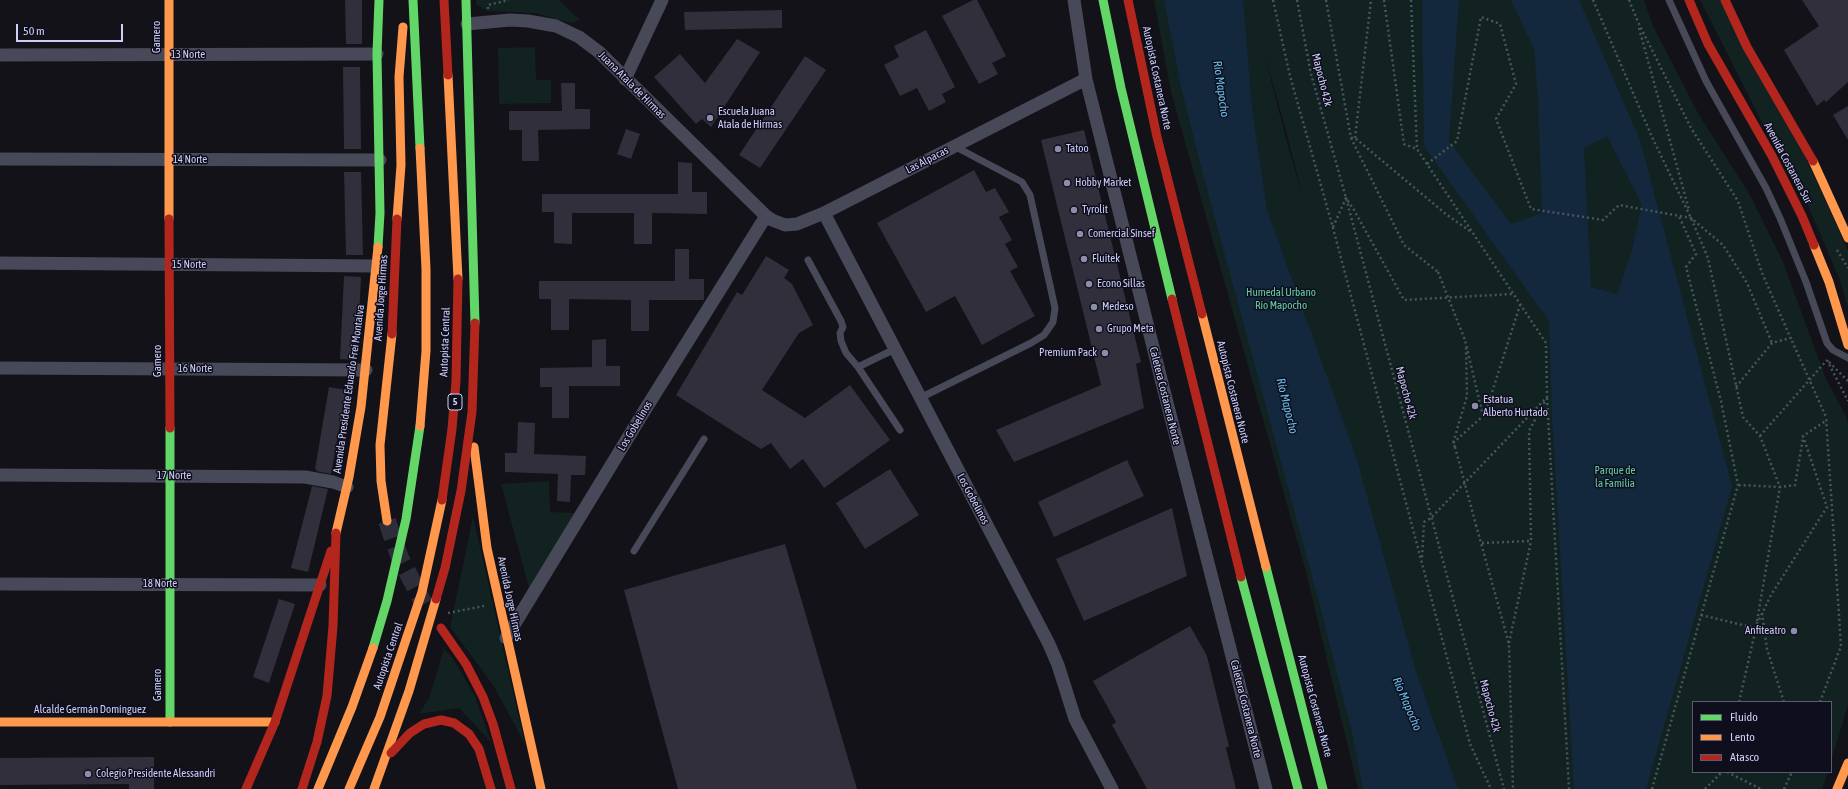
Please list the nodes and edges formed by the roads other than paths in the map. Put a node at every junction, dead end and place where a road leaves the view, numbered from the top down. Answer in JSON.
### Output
{"nodes":[{"id":1,"x":169,"y":0,"type":"edge"},
{"id":2,"x":379,"y":0,"type":"edge"},
{"id":3,"x":407,"y":0,"type":"edge"},
{"id":4,"x":413,"y":0,"type":"edge"},
{"id":5,"x":444,"y":0,"type":"edge"},
{"id":6,"x":466,"y":0,"type":"edge"},
{"id":7,"x":662,"y":0,"type":"edge"},
{"id":8,"x":1074,"y":0,"type":"edge"},
{"id":9,"x":1103,"y":0,"type":"edge"},
{"id":10,"x":1128,"y":0,"type":"edge"},
{"id":11,"x":1669,"y":0,"type":"edge"},
{"id":12,"x":1688,"y":0,"type":"edge"},
{"id":13,"x":1725,"y":0,"type":"edge"},
{"id":14,"x":467,"y":24,"type":"junction"},
{"id":15,"x":0,"y":55,"type":"edge"},
{"id":16,"x":170,"y":55,"type":"junction"},
{"id":17,"x":382,"y":58,"type":"junction"},
{"id":18,"x":1086,"y":78,"type":"junction"},
{"id":19,"x":625,"y":79,"type":"junction"},
{"id":20,"x":390,"y":129,"type":"dead end"},
{"id":21,"x":954,"y":146,"type":"junction"},
{"id":22,"x":0,"y":159,"type":"edge"},
{"id":23,"x":170,"y":159,"type":"junction"},
{"id":24,"x":380,"y":160,"type":"junction"},
{"id":25,"x":824,"y":213,"type":"junction"},
{"id":26,"x":766,"y":216,"type":"junction"},
{"id":27,"x":397,"y":219,"type":"junction"},
{"id":28,"x":1848,"y":238,"type":"edge"},
{"id":29,"x":808,"y":260,"type":"dead end"},
{"id":30,"x":0,"y":263,"type":"edge"},
{"id":31,"x":170,"y":264,"type":"junction"},
{"id":32,"x":377,"y":266,"type":"junction"},
{"id":33,"x":1848,"y":345,"type":"edge"},
{"id":34,"x":895,"y":349,"type":"junction"},
{"id":35,"x":1848,"y":358,"type":"edge"},
{"id":36,"x":858,"y":366,"type":"junction"},
{"id":37,"x":0,"y":368,"type":"edge"},
{"id":38,"x":170,"y":369,"type":"junction"},
{"id":39,"x":366,"y":370,"type":"junction"},
{"id":40,"x":920,"y":398,"type":"junction"},
{"id":41,"x":472,"y":412,"type":"junction"},
{"id":42,"x":900,"y":430,"type":"dead end"},
{"id":43,"x":704,"y":439,"type":"dead end"},
{"id":44,"x":0,"y":475,"type":"edge"},
{"id":45,"x":170,"y":476,"type":"junction"},
{"id":46,"x":347,"y":487,"type":"junction"},
{"id":47,"x":387,"y":521,"type":"tunnel mouth"},
{"id":48,"x":336,"y":533,"type":"junction"},
{"id":49,"x":634,"y":551,"type":"dead end"},
{"id":50,"x":0,"y":584,"type":"edge"},
{"id":51,"x":170,"y":584,"type":"junction"},
{"id":52,"x":320,"y":585,"type":"junction"},
{"id":53,"x":441,"y":628,"type":"dead end"},
{"id":54,"x":506,"y":638,"type":"junction"},
{"id":55,"x":0,"y":722,"type":"edge"},
{"id":56,"x":170,"y":722,"type":"junction"},
{"id":57,"x":275,"y":722,"type":"junction"},
{"id":58,"x":384,"y":762,"type":"junction"},
{"id":59,"x":1848,"y":763,"type":"edge"},
{"id":60,"x":246,"y":789,"type":"edge"},
{"id":61,"x":302,"y":789,"type":"edge"},
{"id":62,"x":318,"y":789,"type":"edge"},
{"id":63,"x":349,"y":789,"type":"edge"},
{"id":64,"x":374,"y":789,"type":"edge"},
{"id":65,"x":491,"y":789,"type":"edge"},
{"id":66,"x":511,"y":789,"type":"edge"},
{"id":67,"x":541,"y":789,"type":"edge"},
{"id":68,"x":1112,"y":789,"type":"edge"},
{"id":69,"x":1266,"y":789,"type":"edge"},
{"id":70,"x":1298,"y":789,"type":"edge"},
{"id":71,"x":1323,"y":789,"type":"edge"},
{"id":72,"x":1837,"y":789,"type":"edge"}],
"edges":[{"from":1,"to":16,"type":"main road","name":"Gamero"},
{"from":2,"to":17,"type":"main road","name":"Avenida Presidente Eduardo Frei Montalva"},
{"from":3,"to":27,"type":"main road"},
{"from":4,"to":62,"type":"main road","name":"Autopista Central"},
{"from":5,"to":63,"type":"main road","name":"Autopista Central","number":"5"},
{"from":6,"to":14,"type":"main road"},
{"from":7,"to":19,"type":"street"},
{"from":8,"to":18,"type":"street","name":"Caletera Costanera Norte"},
{"from":9,"to":70,"type":"main road"},
{"from":10,"to":71,"type":"main road","name":"Autopista Costanera Norte"},
{"from":11,"to":35,"type":"lane"},
{"from":12,"to":33,"type":"main road","name":"Avenida Costanera Sur"},
{"from":13,"to":28,"type":"main road","name":"Avenida Costanera Sur"},
{"from":14,"to":19,"type":"street","name":"Juana Atala de Hirmas"},
{"from":14,"to":41,"type":"main road"},
{"from":15,"to":16,"type":"street","name":"13 Norte"},
{"from":16,"to":17,"type":"street","name":"13 Norte"},
{"from":16,"to":23,"type":"main road","name":"Gamero"},
{"from":17,"to":24,"type":"main road","name":"Avenida Presidente Eduardo Frei Montalva"},
{"from":18,"to":21,"type":"street","name":"Las Alpacas"},
{"from":18,"to":69,"type":"street","name":"Caletera Costanera Norte"},
{"from":19,"to":26,"type":"street","name":"Juana Atala de Hirmas"},
{"from":20,"to":27,"type":"main road"},
{"from":21,"to":25,"type":"street","name":"Las Alpacas"},
{"from":21,"to":40,"type":"lane"},
{"from":22,"to":23,"type":"street","name":"14 Norte"},
{"from":23,"to":24,"type":"street","name":"14 Norte"},
{"from":23,"to":31,"type":"main road","name":"Gamero"},
{"from":24,"to":32,"type":"main road","name":"Avenida Presidente Eduardo Frei Montalva"},
{"from":25,"to":26,"type":"street","name":"Las Alpacas"},
{"from":25,"to":34,"type":"street","name":"Los Gobelinos"},
{"from":26,"to":54,"type":"street","name":"Los Gobelinos"},
{"from":27,"to":47,"type":"main road","name":"Avenida Jorge Hirmas"},
{"from":29,"to":36,"type":"lane"},
{"from":30,"to":31,"type":"street","name":"15 Norte"},
{"from":31,"to":32,"type":"street","name":"15 Norte"},
{"from":31,"to":38,"type":"main road","name":"Gamero"},
{"from":32,"to":39,"type":"main road","name":"Avenida Presidente Eduardo Frei Montalva"},
{"from":34,"to":36,"type":"lane"},
{"from":34,"to":40,"type":"street","name":"Los Gobelinos"},
{"from":36,"to":42,"type":"lane"},
{"from":37,"to":38,"type":"street","name":"16 Norte"},
{"from":38,"to":39,"type":"street","name":"16 Norte"},
{"from":38,"to":45,"type":"main road","name":"Gamero"},
{"from":39,"to":46,"type":"main road","name":"Avenida Presidente Eduardo Frei Montalva"},
{"from":40,"to":68,"type":"street","name":"Los Gobelinos"},
{"from":41,"to":54,"type":"main road","name":"Avenida Jorge Hirmas"},
{"from":41,"to":58,"type":"main road"},
{"from":43,"to":49,"type":"lane"},
{"from":44,"to":45,"type":"street","name":"17 Norte"},
{"from":45,"to":46,"type":"street","name":"17 Norte"},
{"from":45,"to":51,"type":"main road","name":"Gamero"},
{"from":46,"to":48,"type":"main road","name":"Avenida Presidente Eduardo Frei Montalva"},
{"from":48,"to":52,"type":"main road","name":"Avenida Presidente Eduardo Frei Montalva"},
{"from":48,"to":61,"type":"main road"},
{"from":50,"to":51,"type":"street","name":"18 Norte"},
{"from":51,"to":52,"type":"street","name":"18 Norte"},
{"from":51,"to":56,"type":"main road","name":"Gamero"},
{"from":52,"to":57,"type":"main road","name":"Avenida Presidente Eduardo Frei Montalva"},
{"from":53,"to":66,"type":"main road"},
{"from":54,"to":67,"type":"main road","name":"Avenida Jorge Hirmas"},
{"from":55,"to":56,"type":"main road","name":"Alcalde Germán Domínguez"},
{"from":56,"to":57,"type":"main road","name":"Alcalde Germán Domínguez"},
{"from":57,"to":60,"type":"main road","name":"Avenida Presidente Eduardo Frei Montalva"},
{"from":58,"to":64,"type":"main road"},
{"from":58,"to":65,"type":"main road"},
{"from":59,"to":72,"type":"main road"}]}
